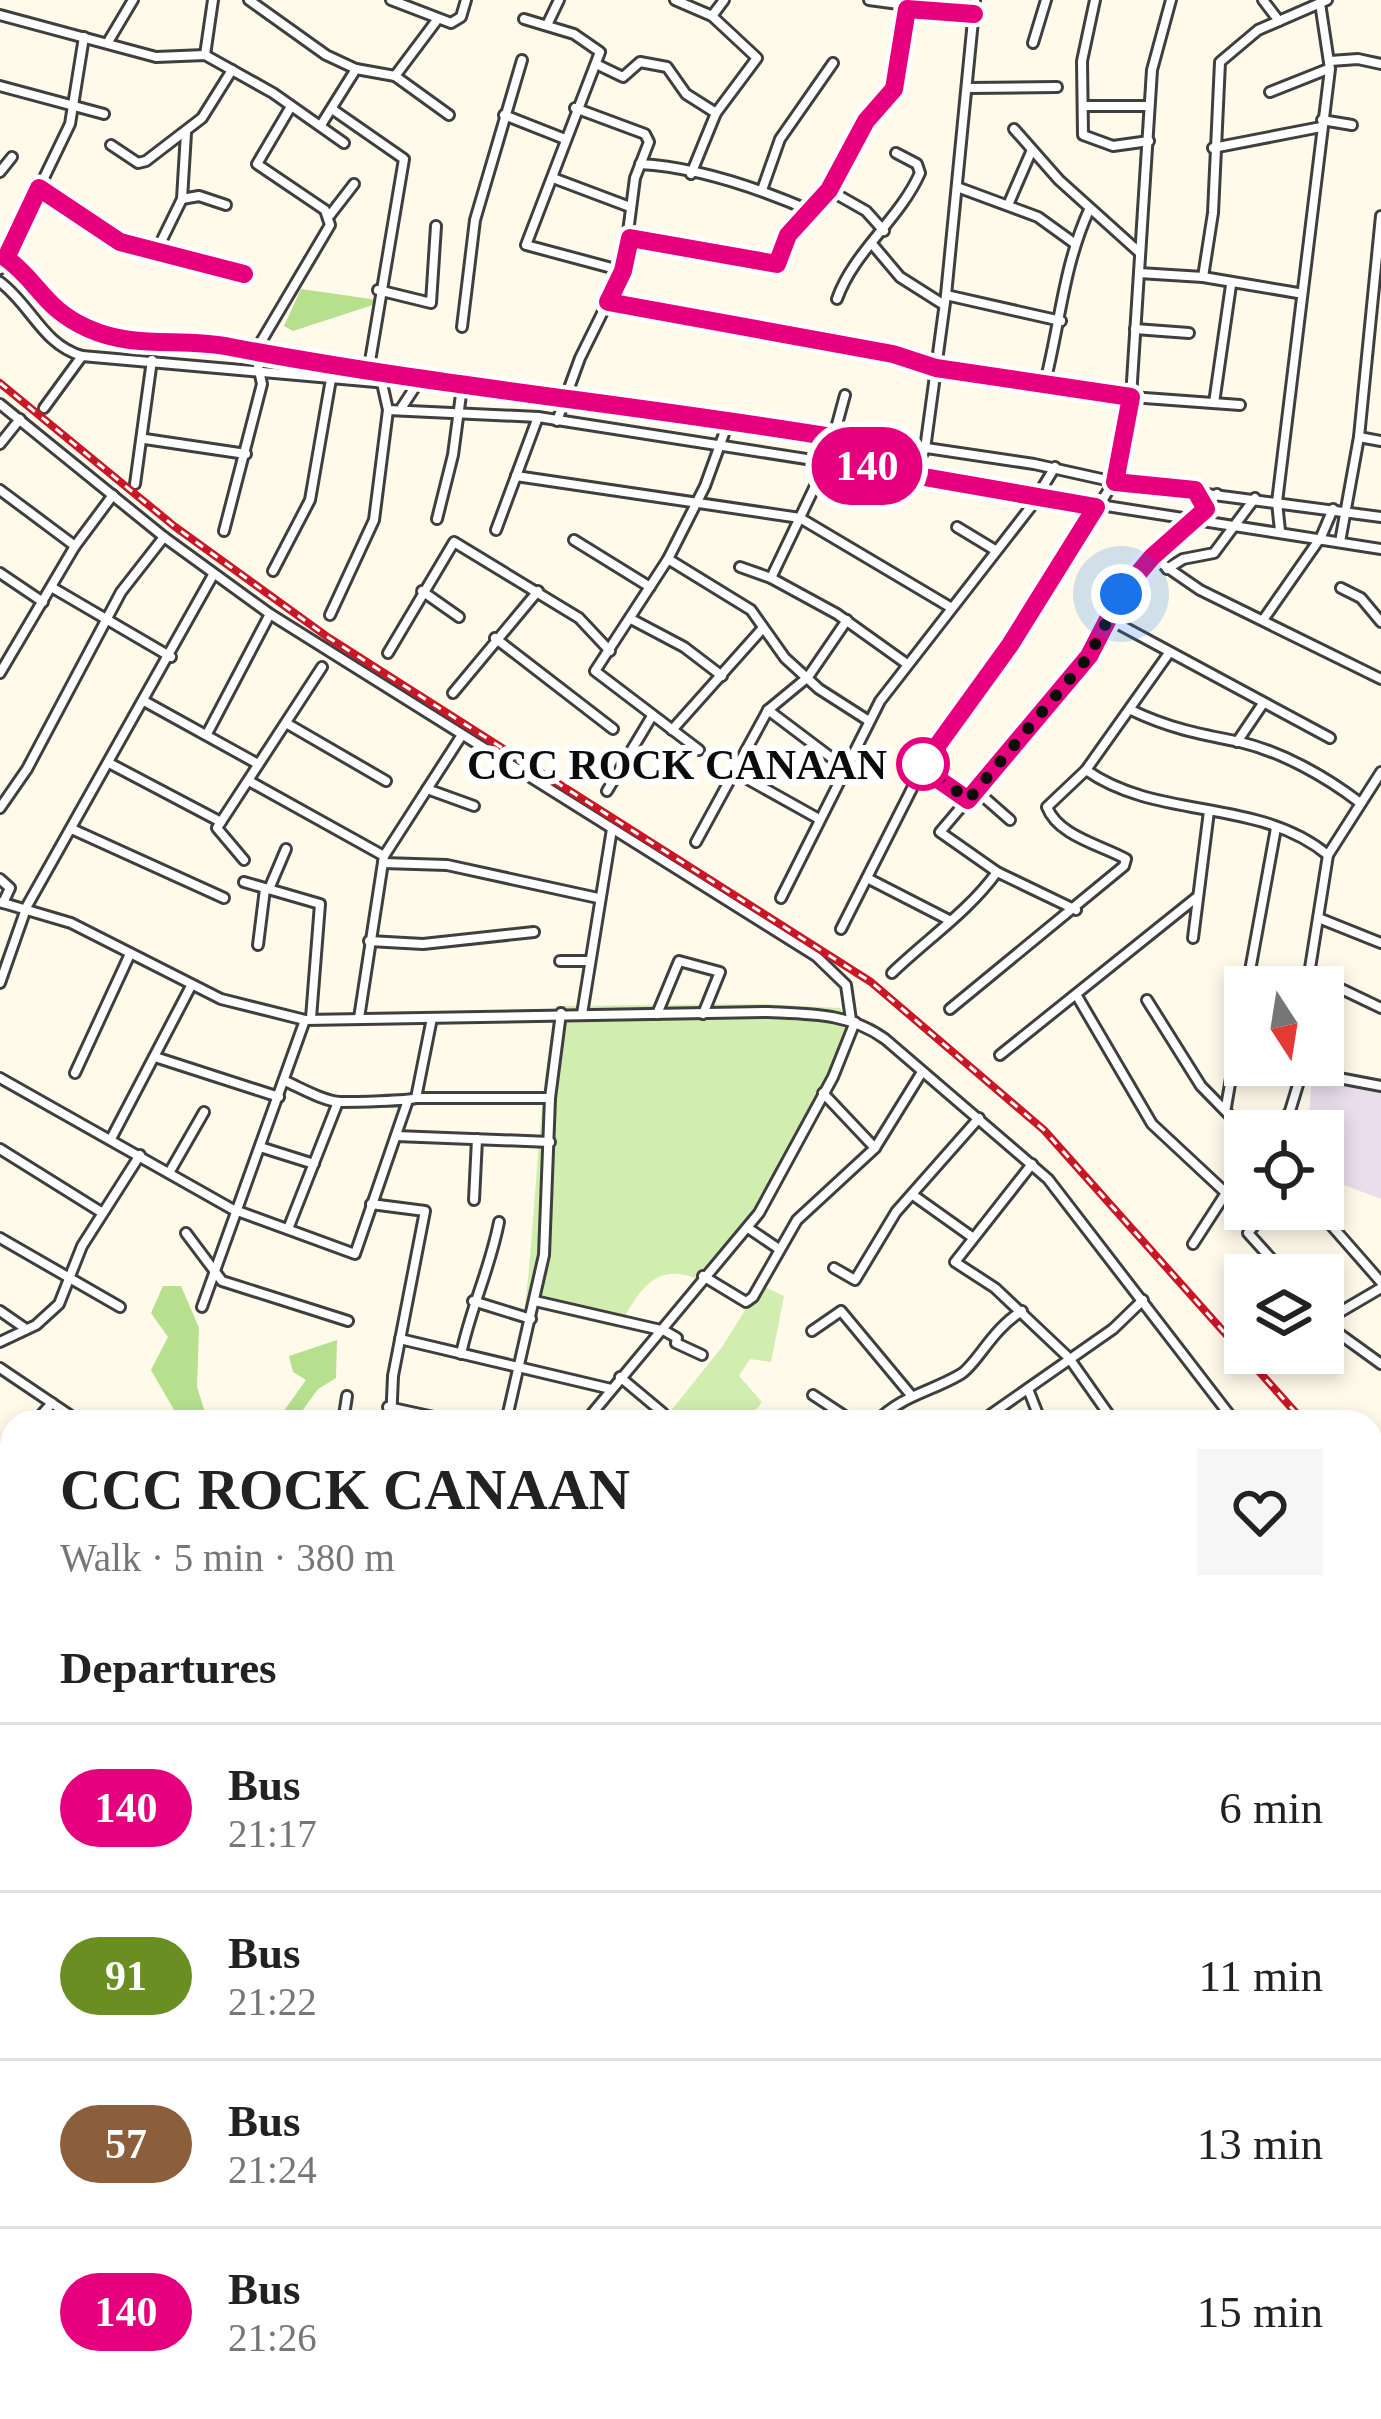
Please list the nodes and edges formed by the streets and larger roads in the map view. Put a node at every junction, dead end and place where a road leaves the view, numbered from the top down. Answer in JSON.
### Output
{"nodes":[{"id":1,"x":133,"y":0,"type":"edge"},
{"id":2,"x":213,"y":0,"type":"edge"},
{"id":3,"x":249,"y":0,"type":"edge"},
{"id":4,"x":466,"y":0,"type":"edge"},
{"id":5,"x":560,"y":0,"type":"edge"},
{"id":6,"x":675,"y":0,"type":"edge"},
{"id":7,"x":724,"y":0,"type":"edge"},
{"id":8,"x":869,"y":0,"type":"edge"},
{"id":9,"x":975,"y":0,"type":"edge"},
{"id":10,"x":1046,"y":0,"type":"edge"},
{"id":11,"x":1095,"y":0,"type":"edge"},
{"id":12,"x":1172,"y":0,"type":"edge"},
{"id":13,"x":1263,"y":0,"type":"edge"},
{"id":14,"x":394,"y":1,"type":"edge"},
{"id":15,"x":1323,"y":2,"type":"edge"},
{"id":16,"x":907,"y":4,"type":"edge"},
{"id":17,"x":974,"y":14,"type":"junction"},
{"id":18,"x":0,"y":15,"type":"edge"},
{"id":19,"x":712,"y":16,"type":"junction"},
{"id":20,"x":524,"y":19,"type":"dead end"},
{"id":21,"x":437,"y":20,"type":"junction"},
{"id":22,"x":1280,"y":21,"type":"junction"},
{"id":23,"x":547,"y":25,"type":"junction"},
{"id":24,"x":85,"y":37,"type":"junction"},
{"id":25,"x":108,"y":42,"type":"junction"},
{"id":26,"x":1033,"y":43,"type":"dead end"},
{"id":27,"x":205,"y":55,"type":"junction"},
{"id":28,"x":522,"y":59,"type":"dead end"},
{"id":29,"x":833,"y":63,"type":"dead end"},
{"id":30,"x":596,"y":64,"type":"junction"},
{"id":31,"x":1381,"y":64,"type":"edge"},
{"id":32,"x":1330,"y":65,"type":"junction"},
{"id":33,"x":356,"y":69,"type":"junction"},
{"id":34,"x":232,"y":70,"type":"junction"},
{"id":35,"x":395,"y":76,"type":"junction"},
{"id":36,"x":0,"y":86,"type":"edge"},
{"id":37,"x":1057,"y":87,"type":"dead end"},
{"id":38,"x":968,"y":88,"type":"junction"},
{"id":39,"x":1270,"y":92,"type":"dead end"},
{"id":40,"x":72,"y":105,"type":"junction"},
{"id":41,"x":1084,"y":106,"type":"junction"},
{"id":42,"x":1150,"y":106,"type":"junction"},
{"id":43,"x":575,"y":107,"type":"junction"},
{"id":44,"x":290,"y":108,"type":"junction"},
{"id":45,"x":332,"y":109,"type":"junction"},
{"id":46,"x":716,"y":112,"type":"junction"},
{"id":47,"x":104,"y":114,"type":"dead end"},
{"id":48,"x":449,"y":115,"type":"dead end"},
{"id":49,"x":504,"y":115,"type":"junction"},
{"id":50,"x":1321,"y":123,"type":"junction"},
{"id":51,"x":321,"y":125,"type":"junction"},
{"id":52,"x":1352,"y":125,"type":"dead end"},
{"id":53,"x":1014,"y":129,"type":"dead end"},
{"id":54,"x":186,"y":133,"type":"junction"},
{"id":55,"x":565,"y":139,"type":"junction"},
{"id":56,"x":1149,"y":141,"type":"junction"},
{"id":57,"x":344,"y":143,"type":"dead end"},
{"id":58,"x":111,"y":145,"type":"dead end"},
{"id":59,"x":1213,"y":148,"type":"junction"},
{"id":60,"x":1031,"y":152,"type":"junction"},
{"id":61,"x":896,"y":153,"type":"dead end"},
{"id":62,"x":12,"y":157,"type":"dead end"},
{"id":63,"x":640,"y":164,"type":"junction"},
{"id":64,"x":0,"y":172,"type":"edge"},
{"id":65,"x":691,"y":174,"type":"junction"},
{"id":66,"x":554,"y":178,"type":"junction"},
{"id":67,"x":354,"y":184,"type":"dead end"},
{"id":68,"x":957,"y":187,"type":"junction"},
{"id":69,"x":39,"y":188,"type":"junction"},
{"id":70,"x":762,"y":190,"type":"junction"},
{"id":71,"x":829,"y":190,"type":"junction"},
{"id":72,"x":182,"y":200,"type":"junction"},
{"id":73,"x":226,"y":205,"type":"dead end"},
{"id":74,"x":631,"y":206,"type":"junction"},
{"id":75,"x":1008,"y":206,"type":"junction"},
{"id":76,"x":1089,"y":210,"type":"junction"},
{"id":77,"x":811,"y":211,"type":"junction"},
{"id":78,"x":330,"y":215,"type":"junction"},
{"id":79,"x":1381,"y":216,"type":"edge"},
{"id":80,"x":436,"y":226,"type":"dead end"},
{"id":81,"x":884,"y":231,"type":"junction"},
{"id":82,"x":630,"y":238,"type":"junction"},
{"id":83,"x":1074,"y":243,"type":"junction"},
{"id":84,"x":873,"y":245,"type":"junction"},
{"id":85,"x":3,"y":251,"type":"edge"},
{"id":86,"x":156,"y":252,"type":"junction"},
{"id":87,"x":1140,"y":253,"type":"junction"},
{"id":88,"x":0,"y":269,"type":"edge"},
{"id":89,"x":623,"y":271,"type":"junction"},
{"id":90,"x":1139,"y":273,"type":"junction"},
{"id":91,"x":244,"y":274,"type":"dead end"},
{"id":92,"x":1203,"y":277,"type":"junction"},
{"id":93,"x":1377,"y":280,"type":"edge"},
{"id":94,"x":0,"y":282,"type":"edge"},
{"id":95,"x":1231,"y":285,"type":"junction"},
{"id":96,"x":379,"y":290,"type":"junction"},
{"id":97,"x":1298,"y":293,"type":"junction"},
{"id":98,"x":838,"y":299,"type":"dead end"},
{"id":99,"x":944,"y":299,"type":"junction"},
{"id":100,"x":608,"y":302,"type":"junction"},
{"id":101,"x":1061,"y":322,"type":"junction"},
{"id":102,"x":462,"y":327,"type":"dead end"},
{"id":103,"x":1135,"y":329,"type":"junction"},
{"id":104,"x":1190,"y":333,"type":"dead end"},
{"id":105,"x":255,"y":352,"type":"junction"},
{"id":106,"x":82,"y":356,"type":"junction"},
{"id":107,"x":152,"y":359,"type":"junction"},
{"id":108,"x":1366,"y":363,"type":"junction"},
{"id":109,"x":1381,"y":366,"type":"edge"},
{"id":110,"x":338,"y":367,"type":"junction"},
{"id":111,"x":936,"y":368,"type":"junction"},
{"id":112,"x":258,"y":373,"type":"junction"},
{"id":113,"x":368,"y":374,"type":"junction"},
{"id":114,"x":332,"y":379,"type":"junction"},
{"id":115,"x":419,"y":381,"type":"junction"},
{"id":116,"x":1044,"y":386,"type":"junction"},
{"id":117,"x":462,"y":387,"type":"junction"},
{"id":118,"x":844,"y":395,"type":"dead end"},
{"id":119,"x":1131,"y":397,"type":"junction"},
{"id":120,"x":566,"y":398,"type":"junction"},
{"id":121,"x":1214,"y":403,"type":"junction"},
{"id":122,"x":0,"y":404,"type":"edge"},
{"id":123,"x":1240,"y":405,"type":"dead end"},
{"id":124,"x":44,"y":408,"type":"dead end"},
{"id":125,"x":401,"y":408,"type":"junction"},
{"id":126,"x":388,"y":410,"type":"junction"},
{"id":127,"x":454,"y":414,"type":"junction"},
{"id":128,"x":538,"y":417,"type":"junction"},
{"id":129,"x":20,"y":419,"type":"junction"},
{"id":130,"x":729,"y":420,"type":"junction"},
{"id":131,"x":557,"y":421,"type":"junction"},
{"id":132,"x":832,"y":437,"type":"junction"},
{"id":133,"x":1359,"y":437,"type":"junction"},
{"id":134,"x":145,"y":439,"type":"junction"},
{"id":135,"x":1381,"y":441,"type":"edge"},
{"id":136,"x":0,"y":444,"type":"edge"},
{"id":137,"x":718,"y":447,"type":"junction"},
{"id":138,"x":925,"y":449,"type":"junction"},
{"id":139,"x":246,"y":454,"type":"junction"},
{"id":140,"x":827,"y":460,"type":"junction"},
{"id":141,"x":1054,"y":467,"type":"junction"},
{"id":142,"x":912,"y":473,"type":"junction"},
{"id":143,"x":516,"y":476,"type":"junction"},
{"id":144,"x":1115,"y":482,"type":"junction"},
{"id":145,"x":135,"y":484,"type":"dead end"},
{"id":146,"x":0,"y":490,"type":"edge"},
{"id":147,"x":1195,"y":490,"type":"junction"},
{"id":148,"x":1216,"y":494,"type":"junction"},
{"id":149,"x":113,"y":495,"type":"junction"},
{"id":150,"x":1037,"y":497,"type":"junction"},
{"id":151,"x":1255,"y":498,"type":"junction"},
{"id":152,"x":698,"y":502,"type":"junction"},
{"id":153,"x":1277,"y":502,"type":"junction"},
{"id":154,"x":1096,"y":507,"type":"junction"},
{"id":155,"x":1206,"y":509,"type":"junction"},
{"id":156,"x":1333,"y":509,"type":"junction"},
{"id":157,"x":1345,"y":512,"type":"junction"},
{"id":158,"x":1381,"y":517,"type":"edge"},
{"id":159,"x":800,"y":518,"type":"junction"},
{"id":160,"x":437,"y":519,"type":"dead end"},
{"id":161,"x":1196,"y":520,"type":"junction"},
{"id":162,"x":957,"y":526,"type":"dead end"},
{"id":163,"x":1238,"y":526,"type":"junction"},
{"id":164,"x":496,"y":530,"type":"dead end"},
{"id":165,"x":224,"y":531,"type":"dead end"},
{"id":166,"x":1280,"y":531,"type":"junction"},
{"id":167,"x":164,"y":537,"type":"junction"},
{"id":168,"x":1321,"y":537,"type":"junction"},
{"id":169,"x":574,"y":540,"type":"dead end"},
{"id":170,"x":1340,"y":542,"type":"junction"},
{"id":171,"x":75,"y":546,"type":"junction"},
{"id":172,"x":1381,"y":549,"type":"edge"},
{"id":173,"x":994,"y":550,"type":"junction"},
{"id":174,"x":1152,"y":557,"type":"junction"},
{"id":175,"x":669,"y":562,"type":"junction"},
{"id":176,"x":740,"y":567,"type":"dead end"},
{"id":177,"x":1167,"y":569,"type":"junction"},
{"id":178,"x":273,"y":571,"type":"dead end"},
{"id":179,"x":0,"y":573,"type":"edge"},
{"id":180,"x":213,"y":575,"type":"junction"},
{"id":181,"x":772,"y":578,"type":"junction"},
{"id":182,"x":650,"y":587,"type":"junction"},
{"id":183,"x":53,"y":588,"type":"junction"},
{"id":184,"x":1341,"y":588,"type":"dead end"},
{"id":185,"x":422,"y":591,"type":"junction"},
{"id":186,"x":538,"y":591,"type":"junction"},
{"id":187,"x":44,"y":602,"type":"junction"},
{"id":188,"x":950,"y":607,"type":"junction"},
{"id":189,"x":270,"y":614,"type":"junction"},
{"id":190,"x":330,"y":615,"type":"dead end"},
{"id":191,"x":459,"y":617,"type":"dead end"},
{"id":192,"x":632,"y":619,"type":"junction"},
{"id":193,"x":1109,"y":619,"type":"junction"},
{"id":194,"x":847,"y":620,"type":"junction"},
{"id":195,"x":1263,"y":620,"type":"junction"},
{"id":196,"x":107,"y":621,"type":"junction"},
{"id":197,"x":1381,"y":622,"type":"edge"},
{"id":198,"x":764,"y":628,"type":"junction"},
{"id":199,"x":495,"y":638,"type":"junction"},
{"id":200,"x":610,"y":651,"type":"junction"},
{"id":201,"x":388,"y":653,"type":"dead end"},
{"id":202,"x":1169,"y":653,"type":"junction"},
{"id":203,"x":4,"y":656,"type":"edge"},
{"id":204,"x":171,"y":657,"type":"junction"},
{"id":205,"x":907,"y":664,"type":"junction"},
{"id":206,"x":322,"y":667,"type":"dead end"},
{"id":207,"x":0,"y":674,"type":"edge"},
{"id":208,"x":722,"y":676,"type":"junction"},
{"id":209,"x":808,"y":677,"type":"junction"},
{"id":210,"x":1381,"y":679,"type":"edge"},
{"id":211,"x":453,"y":693,"type":"dead end"},
{"id":212,"x":144,"y":701,"type":"junction"},
{"id":213,"x":1262,"y":705,"type":"junction"},
{"id":214,"x":768,"y":710,"type":"junction"},
{"id":215,"x":1131,"y":710,"type":"junction"},
{"id":216,"x":652,"y":716,"type":"junction"},
{"id":217,"x":869,"y":721,"type":"junction"},
{"id":218,"x":286,"y":723,"type":"junction"},
{"id":219,"x":613,"y":730,"type":"dead end"},
{"id":220,"x":672,"y":730,"type":"junction"},
{"id":221,"x":208,"y":732,"type":"junction"},
{"id":222,"x":460,"y":737,"type":"junction"},
{"id":223,"x":1330,"y":738,"type":"dead end"},
{"id":224,"x":1237,"y":742,"type":"junction"},
{"id":225,"x":699,"y":750,"type":"dead end"},
{"id":226,"x":109,"y":763,"type":"junction"},
{"id":227,"x":259,"y":764,"type":"junction"},
{"id":228,"x":845,"y":768,"type":"junction"},
{"id":229,"x":922,"y":768,"type":"junction"},
{"id":230,"x":733,"y":770,"type":"junction"},
{"id":231,"x":1086,"y":770,"type":"junction"},
{"id":232,"x":1381,"y":772,"type":"edge"},
{"id":233,"x":248,"y":781,"type":"junction"},
{"id":234,"x":386,"y":781,"type":"dead end"},
{"id":235,"x":427,"y":789,"type":"junction"},
{"id":236,"x":607,"y":791,"type":"dead end"},
{"id":237,"x":977,"y":791,"type":"junction"},
{"id":238,"x":968,"y":800,"type":"junction"},
{"id":239,"x":1359,"y":802,"type":"junction"},
{"id":240,"x":474,"y":806,"type":"dead end"},
{"id":241,"x":0,"y":808,"type":"edge"},
{"id":242,"x":1209,"y":811,"type":"junction"},
{"id":243,"x":819,"y":819,"type":"junction"},
{"id":244,"x":1010,"y":820,"type":"dead end"},
{"id":245,"x":221,"y":822,"type":"junction"},
{"id":246,"x":1276,"y":827,"type":"junction"},
{"id":247,"x":612,"y":829,"type":"junction"},
{"id":248,"x":74,"y":830,"type":"junction"},
{"id":249,"x":696,"y":842,"type":"dead end"},
{"id":250,"x":286,"y":849,"type":"dead end"},
{"id":251,"x":1328,"y":855,"type":"junction"},
{"id":252,"x":383,"y":859,"type":"junction"},
{"id":253,"x":244,"y":860,"type":"dead end"},
{"id":254,"x":997,"y":872,"type":"junction"},
{"id":255,"x":867,"y":878,"type":"junction"},
{"id":256,"x":0,"y":879,"type":"edge"},
{"id":257,"x":244,"y":882,"type":"dead end"},
{"id":258,"x":267,"y":889,"type":"junction"},
{"id":259,"x":1197,"y":897,"type":"junction"},
{"id":260,"x":224,"y":898,"type":"dead end"},
{"id":261,"x":598,"y":898,"type":"junction"},
{"id":262,"x":781,"y":898,"type":"dead end"},
{"id":263,"x":2,"y":902,"type":"edge"},
{"id":264,"x":27,"y":906,"type":"junction"},
{"id":265,"x":1076,"y":910,"type":"junction"},
{"id":266,"x":1321,"y":919,"type":"junction"},
{"id":267,"x":948,"y":920,"type":"junction"},
{"id":268,"x":841,"y":929,"type":"dead end"},
{"id":269,"x":534,"y":932,"type":"dead end"},
{"id":270,"x":1193,"y":938,"type":"dead end"},
{"id":271,"x":369,"y":941,"type":"junction"},
{"id":272,"x":1381,"y":943,"type":"edge"},
{"id":273,"x":258,"y":945,"type":"dead end"},
{"id":274,"x":130,"y":954,"type":"junction"},
{"id":275,"x":560,"y":961,"type":"dead end"},
{"id":276,"x":590,"y":961,"type":"junction"},
{"id":277,"x":1251,"y":966,"type":"edge"},
{"id":278,"x":1312,"y":966,"type":"edge"},
{"id":279,"x":892,"y":973,"type":"dead end"},
{"id":280,"x":0,"y":983,"type":"edge"},
{"id":281,"x":191,"y":986,"type":"junction"},
{"id":282,"x":1344,"y":990,"type":"edge"},
{"id":283,"x":1077,"y":996,"type":"junction"},
{"id":284,"x":1147,"y":1000,"type":"dead end"},
{"id":285,"x":1381,"y":1008,"type":"edge"},
{"id":286,"x":950,"y":1010,"type":"dead end"},
{"id":287,"x":561,"y":1013,"type":"junction"},
{"id":288,"x":582,"y":1013,"type":"junction"},
{"id":289,"x":657,"y":1014,"type":"junction"},
{"id":290,"x":703,"y":1014,"type":"junction"},
{"id":291,"x":359,"y":1018,"type":"junction"},
{"id":292,"x":432,"y":1018,"type":"junction"},
{"id":293,"x":308,"y":1019,"type":"junction"},
{"id":294,"x":853,"y":1021,"type":"junction"},
{"id":295,"x":1000,"y":1055,"type":"dead end"},
{"id":296,"x":155,"y":1057,"type":"junction"},
{"id":297,"x":922,"y":1072,"type":"junction"},
{"id":298,"x":75,"y":1073,"type":"dead end"},
{"id":299,"x":1344,"y":1077,"type":"edge"},
{"id":300,"x":0,"y":1078,"type":"edge"},
{"id":301,"x":285,"y":1082,"type":"junction"},
{"id":302,"x":1230,"y":1086,"type":"edge"},
{"id":303,"x":1381,"y":1086,"type":"edge"},
{"id":304,"x":823,"y":1093,"type":"junction"},
{"id":305,"x":279,"y":1096,"type":"junction"},
{"id":306,"x":550,"y":1098,"type":"junction"},
{"id":307,"x":412,"y":1100,"type":"junction"},
{"id":308,"x":338,"y":1102,"type":"junction"},
{"id":309,"x":1226,"y":1108,"type":"joint"},
{"id":310,"x":204,"y":1112,"type":"dead end"},
{"id":311,"x":979,"y":1118,"type":"junction"},
{"id":312,"x":396,"y":1136,"type":"junction"},
{"id":313,"x":112,"y":1137,"type":"junction"},
{"id":314,"x":477,"y":1138,"type":"junction"},
{"id":315,"x":550,"y":1142,"type":"junction"},
{"id":316,"x":260,"y":1148,"type":"junction"},
{"id":317,"x":875,"y":1148,"type":"junction"},
{"id":318,"x":0,"y":1149,"type":"edge"},
{"id":319,"x":140,"y":1155,"type":"junction"},
{"id":320,"x":314,"y":1164,"type":"junction"},
{"id":321,"x":1031,"y":1164,"type":"junction"},
{"id":322,"x":170,"y":1173,"type":"junction"},
{"id":323,"x":1224,"y":1191,"type":"edge"},
{"id":324,"x":913,"y":1195,"type":"junction"},
{"id":325,"x":1224,"y":1196,"type":"edge"},
{"id":326,"x":473,"y":1201,"type":"dead end"},
{"id":327,"x":371,"y":1204,"type":"junction"},
{"id":328,"x":236,"y":1210,"type":"junction"},
{"id":329,"x":100,"y":1212,"type":"junction"},
{"id":330,"x":499,"y":1222,"type":"dead end"},
{"id":331,"x":748,"y":1228,"type":"junction"},
{"id":332,"x":288,"y":1229,"type":"junction"},
{"id":333,"x":1250,"y":1230,"type":"edge"},
{"id":334,"x":1335,"y":1230,"type":"edge"},
{"id":335,"x":186,"y":1233,"type":"dead end"},
{"id":336,"x":0,"y":1238,"type":"edge"},
{"id":337,"x":972,"y":1238,"type":"junction"},
{"id":338,"x":1193,"y":1244,"type":"dead end"},
{"id":339,"x":779,"y":1249,"type":"junction"},
{"id":340,"x":1267,"y":1254,"type":"edge"},
{"id":341,"x":834,"y":1268,"type":"dead end"},
{"id":342,"x":214,"y":1269,"type":"junction"},
{"id":343,"x":73,"y":1276,"type":"junction"},
{"id":344,"x":703,"y":1276,"type":"junction"},
{"id":345,"x":1381,"y":1285,"type":"edge"},
{"id":346,"x":1143,"y":1300,"type":"junction"},
{"id":347,"x":473,"y":1301,"type":"junction"},
{"id":348,"x":535,"y":1301,"type":"junction"},
{"id":349,"x":120,"y":1307,"type":"dead end"},
{"id":350,"x":202,"y":1307,"type":"dead end"},
{"id":351,"x":1344,"y":1309,"type":"edge"},
{"id":352,"x":0,"y":1311,"type":"edge"},
{"id":353,"x":1022,"y":1311,"type":"junction"},
{"id":354,"x":531,"y":1319,"type":"junction"},
{"id":355,"x":348,"y":1321,"type":"dead end"},
{"id":356,"x":26,"y":1329,"type":"junction"},
{"id":357,"x":659,"y":1330,"type":"junction"},
{"id":358,"x":812,"y":1331,"type":"dead end"},
{"id":359,"x":1344,"y":1337,"type":"edge"},
{"id":360,"x":400,"y":1340,"type":"junction"},
{"id":361,"x":0,"y":1342,"type":"edge"},
{"id":362,"x":461,"y":1354,"type":"junction"},
{"id":363,"x":702,"y":1354,"type":"dead end"},
{"id":364,"x":1069,"y":1358,"type":"junction"},
{"id":365,"x":1381,"y":1364,"type":"edge"},
{"id":366,"x":0,"y":1368,"type":"edge"},
{"id":367,"x":518,"y":1368,"type":"junction"},
{"id":368,"x":620,"y":1377,"type":"junction"},
{"id":369,"x":611,"y":1389,"type":"junction"},
{"id":370,"x":1028,"y":1389,"type":"junction"},
{"id":371,"x":910,"y":1394,"type":"junction"},
{"id":372,"x":813,"y":1395,"type":"dead end"},
{"id":373,"x":346,"y":1396,"type":"dead end"},
{"id":374,"x":52,"y":1403,"type":"junction"},
{"id":375,"x":388,"y":1407,"type":"junction"},
{"id":376,"x":46,"y":1410,"type":"edge"},
{"id":377,"x":62,"y":1410,"type":"edge"},
{"id":378,"x":345,"y":1410,"type":"edge"},
{"id":379,"x":389,"y":1410,"type":"edge"},
{"id":380,"x":402,"y":1410,"type":"edge"},
{"id":381,"x":509,"y":1410,"type":"edge"},
{"id":382,"x":594,"y":1410,"type":"edge"},
{"id":383,"x":659,"y":1410,"type":"edge"},
{"id":384,"x":836,"y":1410,"type":"edge"},
{"id":385,"x":891,"y":1410,"type":"edge"},
{"id":386,"x":997,"y":1410,"type":"edge"},
{"id":387,"x":1036,"y":1410,"type":"edge"},
{"id":388,"x":1106,"y":1410,"type":"edge"},
{"id":389,"x":1226,"y":1410,"type":"edge"}],
"edges":[{"from":1,"to":25,"type":"street"},
{"from":2,"to":27,"type":"street"},
{"from":3,"to":33,"type":"street"},
{"from":4,"to":21,"type":"street"},
{"from":5,"to":23,"type":"street"},
{"from":6,"to":19,"type":"street"},
{"from":7,"to":19,"type":"street"},
{"from":8,"to":16,"type":"street"},
{"from":9,"to":17,"type":"street"},
{"from":10,"to":26,"type":"street"},
{"from":11,"to":41,"type":"street"},
{"from":12,"to":42,"type":"street"},
{"from":13,"to":22,"type":"street"},
{"from":14,"to":21,"type":"street"},
{"from":15,"to":22,"type":"street"},
{"from":15,"to":32,"type":"street"},
{"from":16,"to":17,"type":"street"},
{"from":16,"to":71,"type":"street"},
{"from":17,"to":38,"type":"street"},
{"from":18,"to":24,"type":"street"},
{"from":19,"to":46,"type":"street"},
{"from":20,"to":23,"type":"street"},
{"from":21,"to":35,"type":"street"},
{"from":22,"to":59,"type":"street"},
{"from":23,"to":30,"type":"street"},
{"from":24,"to":25,"type":"street"},
{"from":24,"to":40,"type":"street"},
{"from":25,"to":27,"type":"street"},
{"from":27,"to":34,"type":"street"},
{"from":28,"to":49,"type":"street"},
{"from":29,"to":70,"type":"street"},
{"from":30,"to":43,"type":"street"},
{"from":30,"to":46,"type":"street"},
{"from":31,"to":32,"type":"street"},
{"from":32,"to":39,"type":"street"},
{"from":32,"to":50,"type":"street"},
{"from":33,"to":35,"type":"street"},
{"from":33,"to":45,"type":"street"},
{"from":34,"to":44,"type":"street"},
{"from":34,"to":54,"type":"street"},
{"from":35,"to":48,"type":"street"},
{"from":36,"to":40,"type":"street"},
{"from":37,"to":38,"type":"street"},
{"from":38,"to":68,"type":"street"},
{"from":40,"to":47,"type":"street"},
{"from":40,"to":69,"type":"street"},
{"from":41,"to":42,"type":"street"},
{"from":41,"to":56,"type":"street"},
{"from":42,"to":56,"type":"street"},
{"from":43,"to":55,"type":"street"},
{"from":43,"to":63,"type":"street"},
{"from":44,"to":51,"type":"street"},
{"from":44,"to":78,"type":"street"},
{"from":45,"to":51,"type":"street"},
{"from":45,"to":96,"type":"street"},
{"from":46,"to":65,"type":"street"},
{"from":49,"to":55,"type":"street"},
{"from":49,"to":102,"type":"street"},
{"from":50,"to":52,"type":"street"},
{"from":50,"to":59,"type":"street"},
{"from":50,"to":97,"type":"street"},
{"from":51,"to":57,"type":"street"},
{"from":53,"to":60,"type":"street"},
{"from":54,"to":58,"type":"street"},
{"from":54,"to":72,"type":"street"},
{"from":55,"to":66,"type":"street"},
{"from":56,"to":87,"type":"street"},
{"from":59,"to":92,"type":"street"},
{"from":60,"to":75,"type":"street"},
{"from":60,"to":76,"type":"street"},
{"from":61,"to":81,"type":"street"},
{"from":62,"to":64,"type":"street"},
{"from":63,"to":65,"type":"street"},
{"from":63,"to":74,"type":"street"},
{"from":65,"to":70,"type":"street"},
{"from":66,"to":74,"type":"street"},
{"from":66,"to":89,"type":"street"},
{"from":67,"to":78,"type":"street"},
{"from":68,"to":75,"type":"street"},
{"from":68,"to":99,"type":"street"},
{"from":69,"to":85,"type":"street"},
{"from":69,"to":86,"type":"street"},
{"from":70,"to":77,"type":"street"},
{"from":71,"to":77,"type":"street"},
{"from":71,"to":81,"type":"street"},
{"from":72,"to":73,"type":"street"},
{"from":72,"to":86,"type":"street"},
{"from":74,"to":82,"type":"street"},
{"from":75,"to":83,"type":"street"},
{"from":76,"to":83,"type":"street"},
{"from":76,"to":87,"type":"street"},
{"from":77,"to":82,"type":"street"},
{"from":78,"to":105,"type":"street"},
{"from":79,"to":93,"type":"street"},
{"from":80,"to":96,"type":"street"},
{"from":81,"to":84,"type":"street"},
{"from":82,"to":89,"type":"street"},
{"from":83,"to":101,"type":"street"},
{"from":84,"to":98,"type":"street"},
{"from":84,"to":99,"type":"street"},
{"from":85,"to":88,"type":"street"},
{"from":85,"to":105,"type":"street"},
{"from":86,"to":91,"type":"street"},
{"from":87,"to":90,"type":"street"},
{"from":89,"to":100,"type":"street"},
{"from":90,"to":92,"type":"street"},
{"from":90,"to":103,"type":"street"},
{"from":92,"to":95,"type":"street"},
{"from":93,"to":108,"type":"street"},
{"from":94,"to":106,"type":"street"},
{"from":95,"to":97,"type":"street"},
{"from":95,"to":121,"type":"street"},
{"from":96,"to":113,"type":"street"},
{"from":97,"to":153,"type":"street"},
{"from":99,"to":101,"type":"street"},
{"from":99,"to":111,"type":"street"},
{"from":100,"to":111,"type":"street"},
{"from":100,"to":120,"type":"street"},
{"from":101,"to":116,"type":"street"},
{"from":103,"to":104,"type":"street"},
{"from":103,"to":119,"type":"street"},
{"from":105,"to":110,"type":"street"},
{"from":105,"to":112,"type":"street"},
{"from":106,"to":107,"type":"street"},
{"from":106,"to":124,"type":"street"},
{"from":107,"to":112,"type":"street"},
{"from":107,"to":134,"type":"street"},
{"from":108,"to":109,"type":"street"},
{"from":108,"to":133,"type":"street"},
{"from":110,"to":113,"type":"street"},
{"from":110,"to":114,"type":"street"},
{"from":111,"to":116,"type":"street"},
{"from":111,"to":138,"type":"street"},
{"from":112,"to":114,"type":"street"},
{"from":112,"to":139,"type":"street"},
{"from":113,"to":115,"type":"street"},
{"from":114,"to":126,"type":"street"},
{"from":114,"to":178,"type":"street"},
{"from":115,"to":117,"type":"street"},
{"from":115,"to":125,"type":"street"},
{"from":116,"to":119,"type":"street"},
{"from":117,"to":120,"type":"street"},
{"from":117,"to":127,"type":"street"},
{"from":118,"to":132,"type":"street"},
{"from":119,"to":121,"type":"street"},
{"from":119,"to":144,"type":"street"},
{"from":120,"to":130,"type":"street"},
{"from":120,"to":131,"type":"street"},
{"from":121,"to":123,"type":"street"},
{"from":122,"to":129,"type":"street"},
{"from":125,"to":126,"type":"street"},
{"from":125,"to":127,"type":"street"},
{"from":126,"to":190,"type":"street"},
{"from":127,"to":128,"type":"street"},
{"from":127,"to":160,"type":"street"},
{"from":128,"to":131,"type":"street"},
{"from":128,"to":143,"type":"street"},
{"from":129,"to":136,"type":"street"},
{"from":129,"to":149,"type":"street"},
{"from":130,"to":132,"type":"street"},
{"from":130,"to":137,"type":"street"},
{"from":131,"to":137,"type":"street"},
{"from":132,"to":138,"type":"street"},
{"from":132,"to":140,"type":"street"},
{"from":133,"to":135,"type":"street"},
{"from":133,"to":157,"type":"street"},
{"from":134,"to":139,"type":"street"},
{"from":134,"to":145,"type":"street"},
{"from":137,"to":140,"type":"street"},
{"from":137,"to":152,"type":"street"},
{"from":138,"to":141,"type":"street"},
{"from":138,"to":142,"type":"street"},
{"from":139,"to":165,"type":"street"},
{"from":140,"to":142,"type":"street"},
{"from":140,"to":159,"type":"street"},
{"from":141,"to":144,"type":"street"},
{"from":141,"to":150,"type":"street"},
{"from":142,"to":150,"type":"street"},
{"from":143,"to":152,"type":"street"},
{"from":143,"to":164,"type":"street"},
{"from":144,"to":147,"type":"street"},
{"from":144,"to":154,"type":"street"},
{"from":146,"to":171,"type":"street"},
{"from":147,"to":148,"type":"street"},
{"from":147,"to":155,"type":"street"},
{"from":148,"to":151,"type":"street"},
{"from":148,"to":155,"type":"street"},
{"from":149,"to":167,"type":"street"},
{"from":149,"to":171,"type":"street"},
{"from":150,"to":154,"type":"street"},
{"from":150,"to":173,"type":"street"},
{"from":151,"to":153,"type":"street"},
{"from":151,"to":163,"type":"street"},
{"from":152,"to":159,"type":"street"},
{"from":152,"to":175,"type":"street"},
{"from":153,"to":156,"type":"street"},
{"from":153,"to":166,"type":"street"},
{"from":154,"to":161,"type":"street"},
{"from":154,"to":229,"type":"street"},
{"from":155,"to":161,"type":"street"},
{"from":156,"to":157,"type":"street"},
{"from":156,"to":168,"type":"street"},
{"from":157,"to":158,"type":"street"},
{"from":157,"to":170,"type":"street"},
{"from":159,"to":181,"type":"street"},
{"from":159,"to":188,"type":"street"},
{"from":161,"to":163,"type":"street"},
{"from":161,"to":174,"type":"street"},
{"from":162,"to":173,"type":"street"},
{"from":163,"to":166,"type":"street"},
{"from":163,"to":177,"type":"street"},
{"from":166,"to":168,"type":"street"},
{"from":167,"to":180,"type":"street"},
{"from":167,"to":196,"type":"street"},
{"from":168,"to":170,"type":"street"},
{"from":168,"to":195,"type":"street"},
{"from":169,"to":182,"type":"street"},
{"from":170,"to":172,"type":"street"},
{"from":171,"to":183,"type":"street"},
{"from":173,"to":188,"type":"street"},
{"from":174,"to":177,"type":"street"},
{"from":174,"to":193,"type":"street"},
{"from":175,"to":182,"type":"street"},
{"from":175,"to":198,"type":"street"},
{"from":176,"to":181,"type":"street"},
{"from":177,"to":195,"type":"street"},
{"from":179,"to":187,"type":"street"},
{"from":180,"to":189,"type":"street"},
{"from":180,"to":204,"type":"street"},
{"from":181,"to":194,"type":"street"},
{"from":182,"to":192,"type":"street"},
{"from":183,"to":187,"type":"street"},
{"from":183,"to":196,"type":"street"},
{"from":184,"to":197,"type":"street"},
{"from":185,"to":186,"type":"street"},
{"from":185,"to":191,"type":"street"},
{"from":185,"to":201,"type":"street"},
{"from":186,"to":199,"type":"street"},
{"from":186,"to":200,"type":"street"},
{"from":187,"to":203,"type":"street"},
{"from":188,"to":205,"type":"street"},
{"from":189,"to":221,"type":"street"},
{"from":189,"to":222,"type":"street"},
{"from":192,"to":200,"type":"street"},
{"from":192,"to":208,"type":"street"},
{"from":193,"to":202,"type":"street"},
{"from":193,"to":237,"type":"street"},
{"from":194,"to":205,"type":"street"},
{"from":194,"to":209,"type":"street"},
{"from":195,"to":210,"type":"street"},
{"from":196,"to":204,"type":"street"},
{"from":196,"to":241,"type":"street"},
{"from":198,"to":208,"type":"street"},
{"from":198,"to":209,"type":"street"},
{"from":199,"to":211,"type":"street"},
{"from":199,"to":219,"type":"street"},
{"from":200,"to":216,"type":"street"},
{"from":202,"to":213,"type":"street"},
{"from":202,"to":215,"type":"street"},
{"from":203,"to":207,"type":"street"},
{"from":204,"to":212,"type":"street"},
{"from":205,"to":217,"type":"street"},
{"from":206,"to":218,"type":"street"},
{"from":208,"to":220,"type":"street"},
{"from":209,"to":214,"type":"street"},
{"from":209,"to":217,"type":"street"},
{"from":212,"to":221,"type":"street"},
{"from":212,"to":226,"type":"street"},
{"from":213,"to":223,"type":"street"},
{"from":213,"to":224,"type":"street"},
{"from":214,"to":228,"type":"street"},
{"from":214,"to":230,"type":"street"},
{"from":215,"to":224,"type":"street"},
{"from":215,"to":231,"type":"street"},
{"from":216,"to":220,"type":"street"},
{"from":216,"to":236,"type":"street"},
{"from":217,"to":228,"type":"street"},
{"from":218,"to":227,"type":"street"},
{"from":218,"to":234,"type":"street"},
{"from":220,"to":225,"type":"street"},
{"from":221,"to":227,"type":"street"},
{"from":222,"to":235,"type":"street"},
{"from":222,"to":247,"type":"street"},
{"from":224,"to":239,"type":"street"},
{"from":226,"to":245,"type":"street"},
{"from":226,"to":248,"type":"street"},
{"from":227,"to":233,"type":"street"},
{"from":228,"to":243,"type":"street"},
{"from":229,"to":238,"type":"street"},
{"from":229,"to":255,"type":"street"},
{"from":230,"to":243,"type":"street"},
{"from":230,"to":249,"type":"street"},
{"from":231,"to":242,"type":"street"},
{"from":231,"to":265,"type":"street"},
{"from":232,"to":239,"type":"street"},
{"from":233,"to":245,"type":"street"},
{"from":233,"to":252,"type":"street"},
{"from":235,"to":240,"type":"street"},
{"from":235,"to":252,"type":"street"},
{"from":237,"to":238,"type":"street"},
{"from":237,"to":244,"type":"street"},
{"from":238,"to":254,"type":"street"},
{"from":239,"to":251,"type":"street"},
{"from":242,"to":246,"type":"street"},
{"from":242,"to":259,"type":"street"},
{"from":243,"to":262,"type":"street"},
{"from":245,"to":253,"type":"street"},
{"from":246,"to":251,"type":"street"},
{"from":246,"to":277,"type":"street"},
{"from":247,"to":261,"type":"street"},
{"from":247,"to":294,"type":"street"},
{"from":248,"to":260,"type":"street"},
{"from":248,"to":264,"type":"street"},
{"from":250,"to":258,"type":"street"},
{"from":251,"to":266,"type":"street"},
{"from":252,"to":261,"type":"street"},
{"from":252,"to":271,"type":"street"},
{"from":254,"to":265,"type":"street"},
{"from":254,"to":267,"type":"street"},
{"from":255,"to":267,"type":"street"},
{"from":255,"to":268,"type":"street"},
{"from":256,"to":263,"type":"street"},
{"from":257,"to":258,"type":"street"},
{"from":258,"to":273,"type":"street"},
{"from":258,"to":293,"type":"street"},
{"from":259,"to":270,"type":"street"},
{"from":259,"to":283,"type":"street"},
{"from":261,"to":276,"type":"street"},
{"from":263,"to":264,"type":"street"},
{"from":264,"to":274,"type":"street"},
{"from":264,"to":280,"type":"street"},
{"from":265,"to":286,"type":"street"},
{"from":266,"to":272,"type":"street"},
{"from":266,"to":278,"type":"street"},
{"from":267,"to":279,"type":"street"},
{"from":269,"to":271,"type":"street"},
{"from":271,"to":291,"type":"street"},
{"from":274,"to":281,"type":"street"},
{"from":274,"to":298,"type":"street"},
{"from":275,"to":276,"type":"street"},
{"from":276,"to":288,"type":"street"},
{"from":281,"to":293,"type":"street"},
{"from":281,"to":296,"type":"street"},
{"from":282,"to":285,"type":"street"},
{"from":283,"to":295,"type":"street"},
{"from":283,"to":323,"type":"street"},
{"from":284,"to":309,"type":"street"},
{"from":287,"to":288,"type":"street"},
{"from":287,"to":292,"type":"street"},
{"from":287,"to":306,"type":"street"},
{"from":288,"to":289,"type":"street"},
{"from":289,"to":290,"type":"street"},
{"from":289,"to":290,"type":"street"},
{"from":290,"to":294,"type":"street"},
{"from":291,"to":292,"type":"street"},
{"from":291,"to":293,"type":"street"},
{"from":292,"to":307,"type":"street"},
{"from":293,"to":301,"type":"street"},
{"from":294,"to":297,"type":"street"},
{"from":294,"to":304,"type":"street"},
{"from":296,"to":305,"type":"street"},
{"from":296,"to":313,"type":"street"},
{"from":297,"to":311,"type":"street"},
{"from":297,"to":317,"type":"street"},
{"from":299,"to":303,"type":"street"},
{"from":300,"to":313,"type":"street"},
{"from":301,"to":305,"type":"street"},
{"from":301,"to":308,"type":"street"},
{"from":302,"to":309,"type":"street"},
{"from":304,"to":317,"type":"street"},
{"from":304,"to":331,"type":"street"},
{"from":305,"to":316,"type":"street"},
{"from":306,"to":307,"type":"street"},
{"from":306,"to":315,"type":"street"},
{"from":307,"to":308,"type":"street"},
{"from":307,"to":312,"type":"street"},
{"from":308,"to":320,"type":"street"},
{"from":310,"to":322,"type":"street"},
{"from":311,"to":321,"type":"street"},
{"from":311,"to":324,"type":"street"},
{"from":312,"to":314,"type":"street"},
{"from":312,"to":327,"type":"street"},
{"from":313,"to":319,"type":"street"},
{"from":314,"to":315,"type":"street"},
{"from":314,"to":326,"type":"street"},
{"from":315,"to":348,"type":"street"},
{"from":316,"to":320,"type":"street"},
{"from":316,"to":328,"type":"street"},
{"from":317,"to":339,"type":"street"},
{"from":318,"to":329,"type":"street"},
{"from":319,"to":322,"type":"street"},
{"from":319,"to":329,"type":"street"},
{"from":320,"to":332,"type":"street"},
{"from":321,"to":337,"type":"street"},
{"from":321,"to":346,"type":"street"},
{"from":322,"to":328,"type":"street"},
{"from":324,"to":337,"type":"street"},
{"from":324,"to":341,"type":"street"},
{"from":325,"to":338,"type":"street"},
{"from":327,"to":332,"type":"street"},
{"from":327,"to":360,"type":"street"},
{"from":328,"to":332,"type":"street"},
{"from":328,"to":342,"type":"street"},
{"from":329,"to":343,"type":"street"},
{"from":330,"to":347,"type":"street"},
{"from":331,"to":339,"type":"street"},
{"from":331,"to":344,"type":"street"},
{"from":333,"to":340,"type":"street"},
{"from":334,"to":345,"type":"street"},
{"from":335,"to":342,"type":"street"},
{"from":336,"to":343,"type":"street"},
{"from":337,"to":353,"type":"street"},
{"from":339,"to":344,"type":"street"},
{"from":342,"to":350,"type":"street"},
{"from":342,"to":355,"type":"street"},
{"from":343,"to":349,"type":"street"},
{"from":343,"to":356,"type":"street"},
{"from":344,"to":357,"type":"street"},
{"from":345,"to":351,"type":"street"},
{"from":346,"to":364,"type":"street"},
{"from":346,"to":389,"type":"street"},
{"from":347,"to":354,"type":"street"},
{"from":347,"to":362,"type":"street"},
{"from":348,"to":354,"type":"street"},
{"from":348,"to":357,"type":"street"},
{"from":352,"to":356,"type":"street"},
{"from":353,"to":364,"type":"street"},
{"from":353,"to":371,"type":"street"},
{"from":354,"to":367,"type":"street"},
{"from":356,"to":361,"type":"street"},
{"from":357,"to":363,"type":"street"},
{"from":357,"to":368,"type":"street"},
{"from":358,"to":371,"type":"street"},
{"from":359,"to":365,"type":"street"},
{"from":360,"to":362,"type":"street"},
{"from":360,"to":375,"type":"street"},
{"from":362,"to":367,"type":"street"},
{"from":364,"to":370,"type":"street"},
{"from":364,"to":388,"type":"street"},
{"from":366,"to":374,"type":"street"},
{"from":367,"to":369,"type":"street"},
{"from":367,"to":381,"type":"street"},
{"from":368,"to":369,"type":"street"},
{"from":368,"to":383,"type":"street"},
{"from":369,"to":382,"type":"street"},
{"from":370,"to":386,"type":"street"},
{"from":370,"to":387,"type":"street"},
{"from":371,"to":385,"type":"street"},
{"from":372,"to":384,"type":"street"},
{"from":373,"to":378,"type":"street"},
{"from":374,"to":376,"type":"street"},
{"from":374,"to":377,"type":"street"},
{"from":375,"to":379,"type":"street"},
{"from":375,"to":380,"type":"street"}]}
